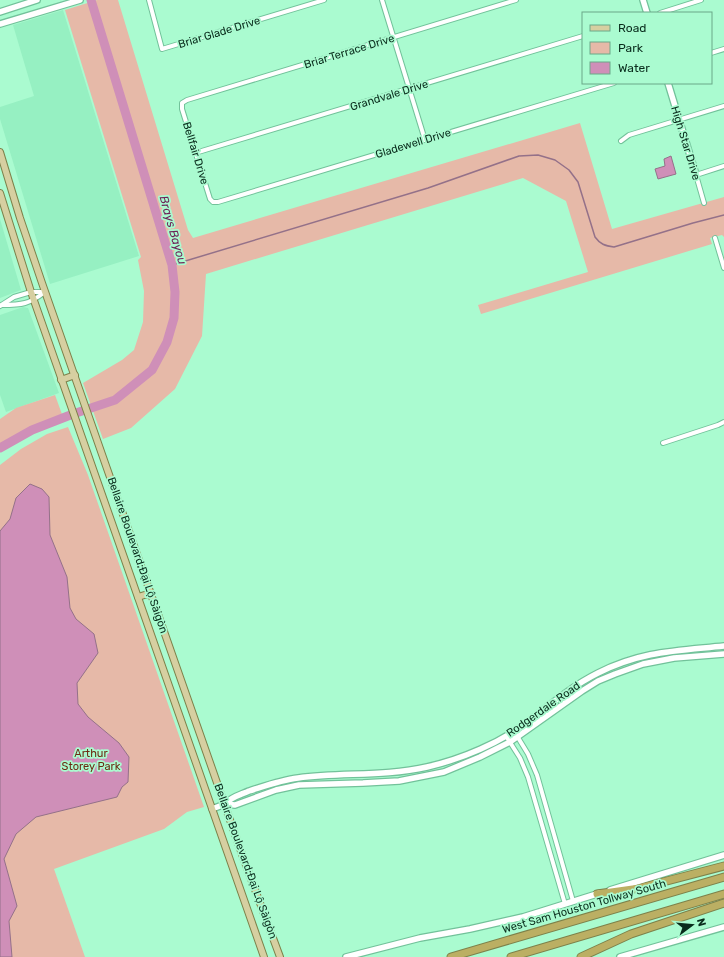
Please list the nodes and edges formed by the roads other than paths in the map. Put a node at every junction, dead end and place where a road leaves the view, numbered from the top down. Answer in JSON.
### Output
{"nodes":[{"id":1,"x":37,"y":0,"type":"edge"},
{"id":2,"x":80,"y":0,"type":"edge"},
{"id":3,"x":148,"y":0,"type":"edge"},
{"id":4,"x":324,"y":0,"type":"edge"},
{"id":5,"x":382,"y":0,"type":"edge"},
{"id":6,"x":516,"y":0,"type":"edge"},
{"id":7,"x":643,"y":0,"type":"edge"},
{"id":8,"x":701,"y":0,"type":"edge"},
{"id":9,"x":0,"y":12,"type":"edge"},
{"id":10,"x":647,"y":12,"type":"edge"},
{"id":11,"x":663,"y":12,"type":"edge"},
{"id":12,"x":0,"y":24,"type":"edge"},
{"id":13,"x":582,"y":36,"type":"edge"},
{"id":14,"x":394,"y":37,"type":"junction"},
{"id":15,"x":724,"y":49,"type":"edge"},
{"id":16,"x":712,"y":53,"type":"edge"},
{"id":17,"x":611,"y":84,"type":"edge"},
{"id":18,"x":668,"y":84,"type":"edge"},
{"id":19,"x":409,"y":89,"type":"junction"},
{"id":20,"x":182,"y":103,"type":"joint"},
{"id":21,"x":724,"y":106,"type":"edge"},
{"id":22,"x":679,"y":120,"type":"junction"},
{"id":23,"x":425,"y":140,"type":"junction"},
{"id":24,"x":621,"y":141,"type":"dead end"},
{"id":25,"x":0,"y":152,"type":"edge"},
{"id":26,"x":196,"y":153,"type":"junction"},
{"id":27,"x":724,"y":166,"type":"edge"},
{"id":28,"x":696,"y":175,"type":"junction"},
{"id":29,"x":0,"y":193,"type":"edge"},
{"id":30,"x":213,"y":202,"type":"joint"},
{"id":31,"x":704,"y":203,"type":"dead end"},
{"id":32,"x":716,"y":238,"type":"dead end"},
{"id":33,"x":724,"y":268,"type":"edge"},
{"id":34,"x":30,"y":292,"type":"junction"},
{"id":35,"x":45,"y":292,"type":"junction"},
{"id":36,"x":34,"y":301,"type":"junction"},
{"id":37,"x":1,"y":305,"type":"edge"},
{"id":38,"x":75,"y":375,"type":"junction"},
{"id":39,"x":61,"y":380,"type":"junction"},
{"id":40,"x":724,"y":422,"type":"edge"},
{"id":41,"x":718,"y":425,"type":"junction"},
{"id":42,"x":724,"y":426,"type":"edge"},
{"id":43,"x":663,"y":442,"type":"dead end"},
{"id":44,"x":151,"y":593,"type":"junction"},
{"id":45,"x":138,"y":597,"type":"junction"},
{"id":46,"x":724,"y":646,"type":"edge"},
{"id":47,"x":724,"y":654,"type":"edge"},
{"id":48,"x":641,"y":656,"type":"junction"},
{"id":49,"x":643,"y":664,"type":"junction"},
{"id":50,"x":612,"y":666,"type":"junction"},
{"id":51,"x":615,"y":674,"type":"junction"},
{"id":52,"x":514,"y":731,"type":"junction"},
{"id":53,"x":506,"y":736,"type":"junction"},
{"id":54,"x":518,"y":738,"type":"junction"},
{"id":55,"x":510,"y":742,"type":"junction"},
{"id":56,"x":398,"y":772,"type":"junction"},
{"id":57,"x":313,"y":776,"type":"junction"},
{"id":58,"x":399,"y":781,"type":"junction"},
{"id":59,"x":314,"y":784,"type":"junction"},
{"id":60,"x":226,"y":804,"type":"junction"},
{"id":61,"x":212,"y":809,"type":"junction"},
{"id":62,"x":548,"y":812,"type":"junction"},
{"id":63,"x":539,"y":815,"type":"junction"},
{"id":64,"x":724,"y":855,"type":"edge"},
{"id":65,"x":724,"y":866,"type":"edge"},
{"id":66,"x":724,"y":877,"type":"edge"},
{"id":67,"x":597,"y":894,"type":"junction"},
{"id":68,"x":724,"y":894,"type":"edge"},
{"id":69,"x":573,"y":901,"type":"junction"},
{"id":70,"x":724,"y":903,"type":"edge"},
{"id":71,"x":565,"y":904,"type":"junction"},
{"id":72,"x":724,"y":927,"type":"edge"},
{"id":73,"x":264,"y":957,"type":"edge"},
{"id":74,"x":280,"y":957,"type":"edge"},
{"id":75,"x":346,"y":957,"type":"edge"},
{"id":76,"x":451,"y":957,"type":"edge"},
{"id":77,"x":511,"y":957,"type":"edge"},
{"id":78,"x":581,"y":957,"type":"edge"},
{"id":79,"x":620,"y":957,"type":"edge"}],
"edges":[{"from":1,"to":9,"type":"street"},
{"from":2,"to":12,"type":"street"},
{"from":3,"to":4,"type":"street","name":"Briar Glade Drive"},
{"from":5,"to":14,"type":"street"},
{"from":6,"to":14,"type":"street","name":"Briar Terrace Drive"},
{"from":7,"to":10,"type":"street"},
{"from":8,"to":11,"type":"street"},
{"from":13,"to":19,"type":"street","name":"Grandvale Drive"},
{"from":14,"to":19,"type":"street"},
{"from":14,"to":20,"type":"street","name":"Briar Terrace Drive"},
{"from":15,"to":16,"type":"street"},
{"from":17,"to":23,"type":"street","name":"Gladewell Drive"},
{"from":18,"to":22,"type":"street","name":"High Star Drive"},
{"from":19,"to":23,"type":"street"},
{"from":19,"to":26,"type":"street","name":"Grandvale Drive"},
{"from":20,"to":26,"type":"street","name":"Bellfair Drive"},
{"from":21,"to":22,"type":"street"},
{"from":22,"to":24,"type":"street"},
{"from":22,"to":28,"type":"street","name":"High Star Drive"},
{"from":23,"to":30,"type":"street","name":"Gladewell Drive"},
{"from":25,"to":35,"type":"main road","name":"Bellaire Boulevard;Đại Lộ Sàigòn"},
{"from":26,"to":30,"type":"street","name":"Bellfair Drive"},
{"from":27,"to":28,"type":"street"},
{"from":28,"to":31,"type":"street","name":"High Star Drive"},
{"from":29,"to":34,"type":"main road","name":"Bellaire Boulevard;Đại Lộ Sàigòn"},
{"from":32,"to":33,"type":"street"},
{"from":34,"to":35,"type":"street"},
{"from":34,"to":36,"type":"main road","name":"Bellaire Boulevard;Đại Lộ Sàigòn"},
{"from":34,"to":37,"type":"street"},
{"from":35,"to":36,"type":"street"},
{"from":35,"to":38,"type":"main road","name":"Bellaire Boulevard;Đại Lộ Sàigòn"},
{"from":36,"to":37,"type":"street"},
{"from":36,"to":39,"type":"main road","name":"Bellaire Boulevard;Đại Lộ Sàigòn"},
{"from":38,"to":39,"type":"main road"},
{"from":38,"to":44,"type":"main road","name":"Bellaire Boulevard;Đại Lộ Sàigòn"},
{"from":39,"to":45,"type":"main road","name":"Bellaire Boulevard;Đại Lộ Sàigòn"},
{"from":40,"to":41,"type":"street"},
{"from":41,"to":42,"type":"street"},
{"from":41,"to":43,"type":"street"},
{"from":44,"to":45,"type":"main road"},
{"from":44,"to":60,"type":"main road","name":"Bellaire Boulevard;Đại Lộ Sàigòn"},
{"from":45,"to":61,"type":"main road","name":"Bellaire Boulevard;Đại Lộ Sàigòn"},
{"from":46,"to":48,"type":"street","name":"Rodgerdale Road"},
{"from":47,"to":49,"type":"street","name":"Rodgerdale Road"},
{"from":48,"to":49,"type":"street"},
{"from":48,"to":50,"type":"street","name":"Rodgerdale Road"},
{"from":49,"to":51,"type":"street","name":"Rodgerdale Road"},
{"from":50,"to":51,"type":"street"},
{"from":50,"to":52,"type":"street","name":"Rodgerdale Road"},
{"from":51,"to":54,"type":"street","name":"Rodgerdale Road"},
{"from":52,"to":53,"type":"street","name":"Rodgerdale Road"},
{"from":52,"to":54,"type":"street"},
{"from":53,"to":55,"type":"street"},
{"from":53,"to":56,"type":"street","name":"Rodgerdale Road"},
{"from":54,"to":55,"type":"street","name":"Rodgerdale Road"},
{"from":54,"to":62,"type":"street"},
{"from":55,"to":58,"type":"street","name":"Rodgerdale Road"},
{"from":55,"to":63,"type":"street"},
{"from":56,"to":57,"type":"street","name":"Rodgerdale Road"},
{"from":56,"to":58,"type":"street"},
{"from":57,"to":59,"type":"street"},
{"from":57,"to":60,"type":"street","name":"Rodgerdale Road"},
{"from":58,"to":59,"type":"street","name":"Rodgerdale Road"},
{"from":59,"to":60,"type":"street","name":"Rodgerdale Road"},
{"from":60,"to":61,"type":"street","name":"Rodgerdale Road"},
{"from":60,"to":74,"type":"main road","name":"Bellaire Boulevard;Đại Lộ Sàigòn"},
{"from":61,"to":73,"type":"main road","name":"Bellaire Boulevard;Đại Lộ Sàigòn"},
{"from":62,"to":63,"type":"street"},
{"from":62,"to":69,"type":"street"},
{"from":63,"to":71,"type":"street"},
{"from":64,"to":67,"type":"street"},
{"from":65,"to":67,"type":"highway"},
{"from":66,"to":76,"type":"highway","name":"West Sam Houston Tollway South"},
{"from":67,"to":69,"type":"street"},
{"from":68,"to":77,"type":"highway"},
{"from":69,"to":71,"type":"street"},
{"from":70,"to":78,"type":"highway"},
{"from":71,"to":75,"type":"street"},
{"from":72,"to":79,"type":"street"}]}
